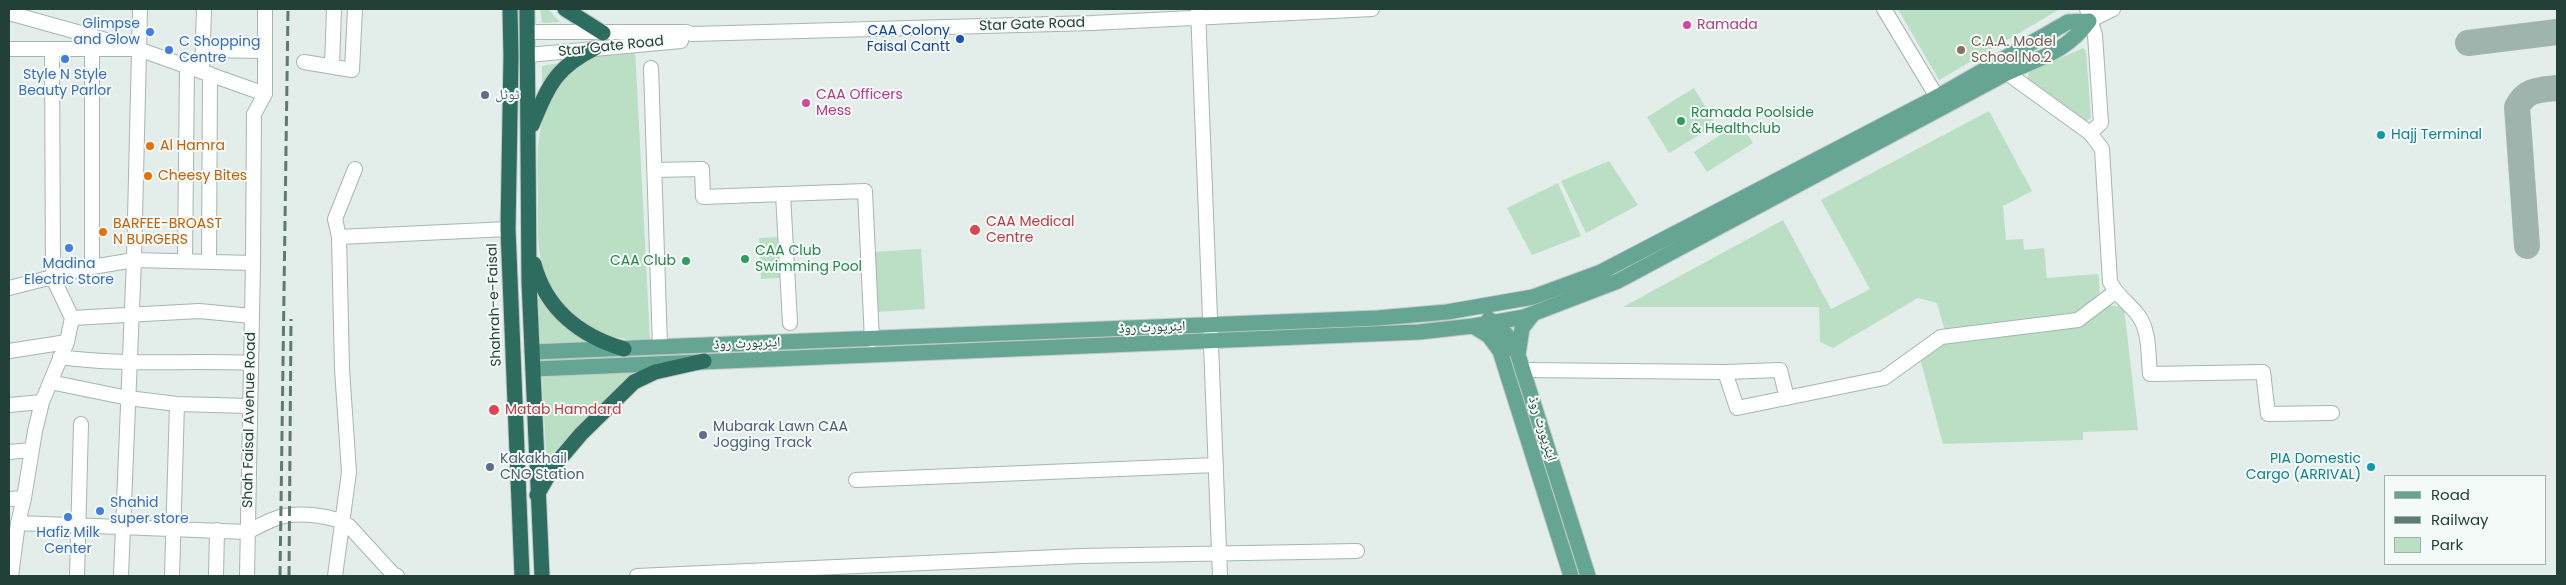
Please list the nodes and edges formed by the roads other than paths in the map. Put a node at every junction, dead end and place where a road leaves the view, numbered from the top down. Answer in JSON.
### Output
{"nodes":[{"id":1,"x":140,"y":9,"type":"edge"},
{"id":2,"x":204,"y":9,"type":"edge"},
{"id":3,"x":265,"y":9,"type":"edge"},
{"id":4,"x":334,"y":9,"type":"edge"},
{"id":5,"x":355,"y":9,"type":"edge"},
{"id":6,"x":510,"y":9,"type":"edge"},
{"id":7,"x":527,"y":9,"type":"edge"},
{"id":8,"x":565,"y":9,"type":"edge"},
{"id":9,"x":1372,"y":9,"type":"edge"},
{"id":10,"x":1884,"y":9,"type":"edge"},
{"id":11,"x":2113,"y":9,"type":"edge"},
{"id":12,"x":9,"y":13,"type":"edge"},
{"id":13,"x":1198,"y":13,"type":"edge"},
{"id":14,"x":2088,"y":15,"type":"edge"},
{"id":15,"x":528,"y":32,"type":"junction"},
{"id":16,"x":603,"y":33,"type":"junction"},
{"id":17,"x":692,"y":34,"type":"junction"},
{"id":18,"x":595,"y":48,"type":"junction"},
{"id":19,"x":9,"y":49,"type":"edge"},
{"id":20,"x":52,"y":49,"type":"junction"},
{"id":21,"x":92,"y":49,"type":"junction"},
{"id":22,"x":138,"y":49,"type":"junction"},
{"id":23,"x":202,"y":50,"type":"junction"},
{"id":24,"x":265,"y":52,"type":"junction"},
{"id":25,"x":528,"y":55,"type":"junction"},
{"id":26,"x":304,"y":62,"type":"dead end"},
{"id":27,"x":332,"y":66,"type":"junction"},
{"id":28,"x":187,"y":67,"type":"junction"},
{"id":29,"x":650,"y":68,"type":"dead end"},
{"id":30,"x":2007,"y":72,"type":"junction"},
{"id":31,"x":206,"y":73,"type":"junction"},
{"id":32,"x":265,"y":94,"type":"junction"},
{"id":33,"x":1938,"y":97,"type":"junction"},
{"id":34,"x":1889,"y":129,"type":"junction"},
{"id":35,"x":530,"y":130,"type":"junction"},
{"id":36,"x":2090,"y":133,"type":"junction"},
{"id":37,"x":355,"y":169,"type":"dead end"},
{"id":38,"x":654,"y":170,"type":"junction"},
{"id":39,"x":1789,"y":182,"type":"junction"},
{"id":40,"x":783,"y":194,"type":"junction"},
{"id":41,"x":529,"y":223,"type":"junction"},
{"id":42,"x":508,"y":229,"type":"junction"},
{"id":43,"x":339,"y":237,"type":"junction"},
{"id":44,"x":134,"y":260,"type":"junction"},
{"id":45,"x":185,"y":261,"type":"junction"},
{"id":46,"x":209,"y":262,"type":"junction"},
{"id":47,"x":253,"y":263,"type":"junction"},
{"id":48,"x":92,"y":267,"type":"junction"},
{"id":49,"x":53,"y":278,"type":"junction"},
{"id":50,"x":9,"y":288,"type":"edge"},
{"id":51,"x":2115,"y":292,"type":"junction"},
{"id":52,"x":1533,"y":297,"type":"junction"},
{"id":53,"x":1468,"y":308,"type":"junction"},
{"id":54,"x":132,"y":314,"type":"junction"},
{"id":55,"x":1533,"y":314,"type":"junction"},
{"id":56,"x":252,"y":316,"type":"junction"},
{"id":57,"x":72,"y":318,"type":"junction"},
{"id":58,"x":1513,"y":319,"type":"junction"},
{"id":59,"x":1494,"y":322,"type":"junction"},
{"id":60,"x":790,"y":323,"type":"dead end"},
{"id":61,"x":1211,"y":326,"type":"junction"},
{"id":62,"x":1473,"y":326,"type":"junction"},
{"id":63,"x":1506,"y":334,"type":"junction"},
{"id":64,"x":872,"y":340,"type":"junction"},
{"id":65,"x":67,"y":342,"type":"junction"},
{"id":66,"x":1212,"y":342,"type":"junction"},
{"id":67,"x":660,"y":347,"type":"junction"},
{"id":68,"x":624,"y":349,"type":"junction"},
{"id":69,"x":9,"y":351,"type":"edge"},
{"id":70,"x":1500,"y":351,"type":"junction"},
{"id":71,"x":532,"y":352,"type":"junction"},
{"id":72,"x":60,"y":357,"type":"junction"},
{"id":73,"x":704,"y":361,"type":"junction"},
{"id":74,"x":251,"y":363,"type":"junction"},
{"id":75,"x":1520,"y":363,"type":"junction"},
{"id":76,"x":130,"y":364,"type":"junction"},
{"id":77,"x":533,"y":370,"type":"junction"},
{"id":78,"x":1725,"y":372,"type":"junction"},
{"id":79,"x":50,"y":382,"type":"junction"},
{"id":80,"x":128,"y":398,"type":"junction"},
{"id":81,"x":1787,"y":398,"type":"junction"},
{"id":82,"x":42,"y":402,"type":"junction"},
{"id":83,"x":177,"y":404,"type":"junction"},
{"id":84,"x":9,"y":405,"type":"edge"},
{"id":85,"x":250,"y":406,"type":"junction"},
{"id":86,"x":2332,"y":413,"type":"dead end"},
{"id":87,"x":81,"y":424,"type":"dead end"},
{"id":88,"x":31,"y":450,"type":"junction"},
{"id":89,"x":9,"y":452,"type":"edge"},
{"id":90,"x":1216,"y":465,"type":"junction"},
{"id":91,"x":856,"y":480,"type":"dead end"},
{"id":92,"x":537,"y":495,"type":"junction"},
{"id":93,"x":24,"y":498,"type":"junction"},
{"id":94,"x":9,"y":499,"type":"edge"},
{"id":95,"x":340,"y":520,"type":"junction"},
{"id":96,"x":78,"y":525,"type":"junction"},
{"id":97,"x":123,"y":527,"type":"junction"},
{"id":98,"x":15,"y":529,"type":"edge"},
{"id":99,"x":173,"y":529,"type":"junction"},
{"id":100,"x":217,"y":530,"type":"junction"},
{"id":101,"x":248,"y":532,"type":"junction"},
{"id":102,"x":1357,"y":550,"type":"dead end"},
{"id":103,"x":1219,"y":554,"type":"junction"},
{"id":104,"x":11,"y":570,"type":"edge"},
{"id":105,"x":757,"y":573,"type":"edge"},
{"id":106,"x":77,"y":576,"type":"edge"},
{"id":107,"x":121,"y":576,"type":"edge"},
{"id":108,"x":172,"y":576,"type":"edge"},
{"id":109,"x":216,"y":576,"type":"edge"},
{"id":110,"x":247,"y":576,"type":"edge"},
{"id":111,"x":335,"y":576,"type":"edge"},
{"id":112,"x":397,"y":576,"type":"edge"},
{"id":113,"x":522,"y":576,"type":"edge"},
{"id":114,"x":542,"y":576,"type":"edge"},
{"id":115,"x":637,"y":576,"type":"edge"},
{"id":116,"x":1220,"y":576,"type":"edge"},
{"id":117,"x":1571,"y":576,"type":"edge"},
{"id":118,"x":1588,"y":576,"type":"edge"}],
"edges":[{"from":1,"to":22,"type":"street"},
{"from":2,"to":23,"type":"street"},
{"from":3,"to":24,"type":"street"},
{"from":4,"to":27,"type":"street"},
{"from":5,"to":27,"type":"street"},
{"from":6,"to":42,"type":"highway","name":"Shahrah-e-Faisal"},
{"from":7,"to":15,"type":"highway"},
{"from":8,"to":16,"type":"highway"},
{"from":9,"to":13,"type":"street","name":"Star Gate Road"},
{"from":10,"to":33,"type":"street"},
{"from":11,"to":14,"type":"street"},
{"from":12,"to":22,"type":"street"},
{"from":13,"to":17,"type":"street","name":"Star Gate Road"},
{"from":13,"to":61,"type":"street"},
{"from":14,"to":30,"type":"main road"},
{"from":14,"to":33,"type":"main road"},
{"from":14,"to":36,"type":"street"},
{"from":15,"to":16,"type":"street","name":"Star Gate Road"},
{"from":15,"to":25,"type":"highway"},
{"from":16,"to":17,"type":"street","name":"Star Gate Road"},
{"from":17,"to":18,"type":"street","name":"Star Gate Road"},
{"from":18,"to":25,"type":"street","name":"Star Gate Road"},
{"from":18,"to":35,"type":"highway"},
{"from":19,"to":20,"type":"street"},
{"from":20,"to":21,"type":"street"},
{"from":20,"to":49,"type":"street"},
{"from":21,"to":22,"type":"street"},
{"from":21,"to":48,"type":"street"},
{"from":22,"to":28,"type":"street"},
{"from":22,"to":44,"type":"street"},
{"from":23,"to":24,"type":"street"},
{"from":23,"to":31,"type":"street"},
{"from":24,"to":32,"type":"street"},
{"from":25,"to":35,"type":"highway"},
{"from":26,"to":27,"type":"street"},
{"from":28,"to":31,"type":"street"},
{"from":28,"to":45,"type":"street"},
{"from":29,"to":38,"type":"street"},
{"from":30,"to":34,"type":"main road"},
{"from":30,"to":36,"type":"street"},
{"from":31,"to":32,"type":"street"},
{"from":31,"to":46,"type":"street"},
{"from":32,"to":47,"type":"street","name":"Shah Faisal Avenue Road"},
{"from":33,"to":34,"type":"main road"},
{"from":34,"to":39,"type":"main road"},
{"from":35,"to":41,"type":"highway"},
{"from":36,"to":51,"type":"street"},
{"from":37,"to":43,"type":"street"},
{"from":38,"to":40,"type":"street"},
{"from":38,"to":67,"type":"street"},
{"from":39,"to":52,"type":"main road"},
{"from":39,"to":55,"type":"main road","name":"ایئرپورٹ روڈ"},
{"from":40,"to":60,"type":"street"},
{"from":40,"to":64,"type":"street"},
{"from":41,"to":68,"type":"highway"},
{"from":41,"to":71,"type":"highway"},
{"from":42,"to":43,"type":"street"},
{"from":42,"to":113,"type":"highway","name":"Shahrah-e-Faisal"},
{"from":43,"to":95,"type":"street"},
{"from":44,"to":45,"type":"street"},
{"from":44,"to":48,"type":"street"},
{"from":44,"to":54,"type":"street"},
{"from":45,"to":46,"type":"street"},
{"from":46,"to":47,"type":"street"},
{"from":47,"to":56,"type":"street","name":"Shah Faisal Avenue Road"},
{"from":48,"to":49,"type":"street"},
{"from":49,"to":50,"type":"street"},
{"from":49,"to":57,"type":"street"},
{"from":51,"to":81,"type":"street"},
{"from":51,"to":86,"type":"street"},
{"from":52,"to":53,"type":"main road"},
{"from":52,"to":58,"type":"main road"},
{"from":53,"to":59,"type":"main road","name":"ایئرپورٹ روڈ"},
{"from":53,"to":61,"type":"main road","name":"ایئرپورٹ روڈ"},
{"from":54,"to":56,"type":"street"},
{"from":54,"to":57,"type":"street"},
{"from":54,"to":76,"type":"street"},
{"from":55,"to":58,"type":"main road","name":"ایئرپورٹ روڈ"},
{"from":55,"to":75,"type":"main road"},
{"from":56,"to":74,"type":"street","name":"Shah Faisal Avenue Road"},
{"from":57,"to":65,"type":"street"},
{"from":58,"to":59,"type":"main road","name":"ایئرپورٹ روڈ"},
{"from":58,"to":63,"type":"main road"},
{"from":59,"to":62,"type":"main road","name":"ایئرپورٹ روڈ"},
{"from":59,"to":63,"type":"main road","name":"ایئرپورٹ روڈ"},
{"from":61,"to":64,"type":"main road","name":"ایئرپورٹ روڈ"},
{"from":61,"to":66,"type":"street"},
{"from":62,"to":66,"type":"main road","name":"ایئرپورٹ روڈ"},
{"from":62,"to":70,"type":"main road"},
{"from":63,"to":70,"type":"main road"},
{"from":63,"to":75,"type":"main road","name":"ایئرپورٹ روڈ"},
{"from":64,"to":67,"type":"main road","name":"ایئرپورٹ روڈ"},
{"from":65,"to":69,"type":"street"},
{"from":65,"to":72,"type":"street"},
{"from":66,"to":73,"type":"main road","name":"ایئرپورٹ روڈ"},
{"from":66,"to":90,"type":"street"},
{"from":67,"to":68,"type":"main road","name":"ایئرپورٹ روڈ"},
{"from":68,"to":71,"type":"main road","name":"ایئرپورٹ روڈ"},
{"from":70,"to":117,"type":"main road","name":"ایئرپورٹ روڈ"},
{"from":71,"to":77,"type":"highway"},
{"from":72,"to":76,"type":"street"},
{"from":72,"to":79,"type":"street"},
{"from":73,"to":77,"type":"main road","name":"ایئرپورٹ روڈ"},
{"from":73,"to":92,"type":"highway"},
{"from":74,"to":76,"type":"street"},
{"from":74,"to":85,"type":"street","name":"Shah Faisal Avenue Road"},
{"from":75,"to":78,"type":"street"},
{"from":75,"to":118,"type":"main road","name":"ایئرپورٹ روڈ"},
{"from":76,"to":80,"type":"street"},
{"from":77,"to":92,"type":"highway"},
{"from":78,"to":81,"type":"street"},
{"from":78,"to":81,"type":"street"},
{"from":79,"to":80,"type":"street"},
{"from":79,"to":82,"type":"street"},
{"from":80,"to":83,"type":"street"},
{"from":80,"to":97,"type":"street"},
{"from":82,"to":84,"type":"street"},
{"from":82,"to":88,"type":"street"},
{"from":83,"to":85,"type":"street"},
{"from":83,"to":99,"type":"street"},
{"from":85,"to":101,"type":"street","name":"Shah Faisal Avenue Road"},
{"from":87,"to":96,"type":"street"},
{"from":88,"to":89,"type":"street"},
{"from":88,"to":93,"type":"street"},
{"from":90,"to":91,"type":"street"},
{"from":90,"to":103,"type":"street"},
{"from":92,"to":114,"type":"highway"},
{"from":93,"to":94,"type":"street"},
{"from":93,"to":98,"type":"street"},
{"from":95,"to":101,"type":"street"},
{"from":95,"to":111,"type":"street"},
{"from":95,"to":112,"type":"street"},
{"from":96,"to":97,"type":"street"},
{"from":96,"to":98,"type":"street"},
{"from":96,"to":106,"type":"street"},
{"from":97,"to":99,"type":"street"},
{"from":97,"to":107,"type":"street"},
{"from":98,"to":104,"type":"street"},
{"from":99,"to":100,"type":"street"},
{"from":99,"to":108,"type":"street"},
{"from":100,"to":101,"type":"street"},
{"from":100,"to":109,"type":"street"},
{"from":101,"to":110,"type":"street","name":"Shah Faisal Avenue Road"},
{"from":102,"to":103,"type":"street"},
{"from":103,"to":105,"type":"street"},
{"from":103,"to":116,"type":"street"},
{"from":105,"to":115,"type":"street"}]}
